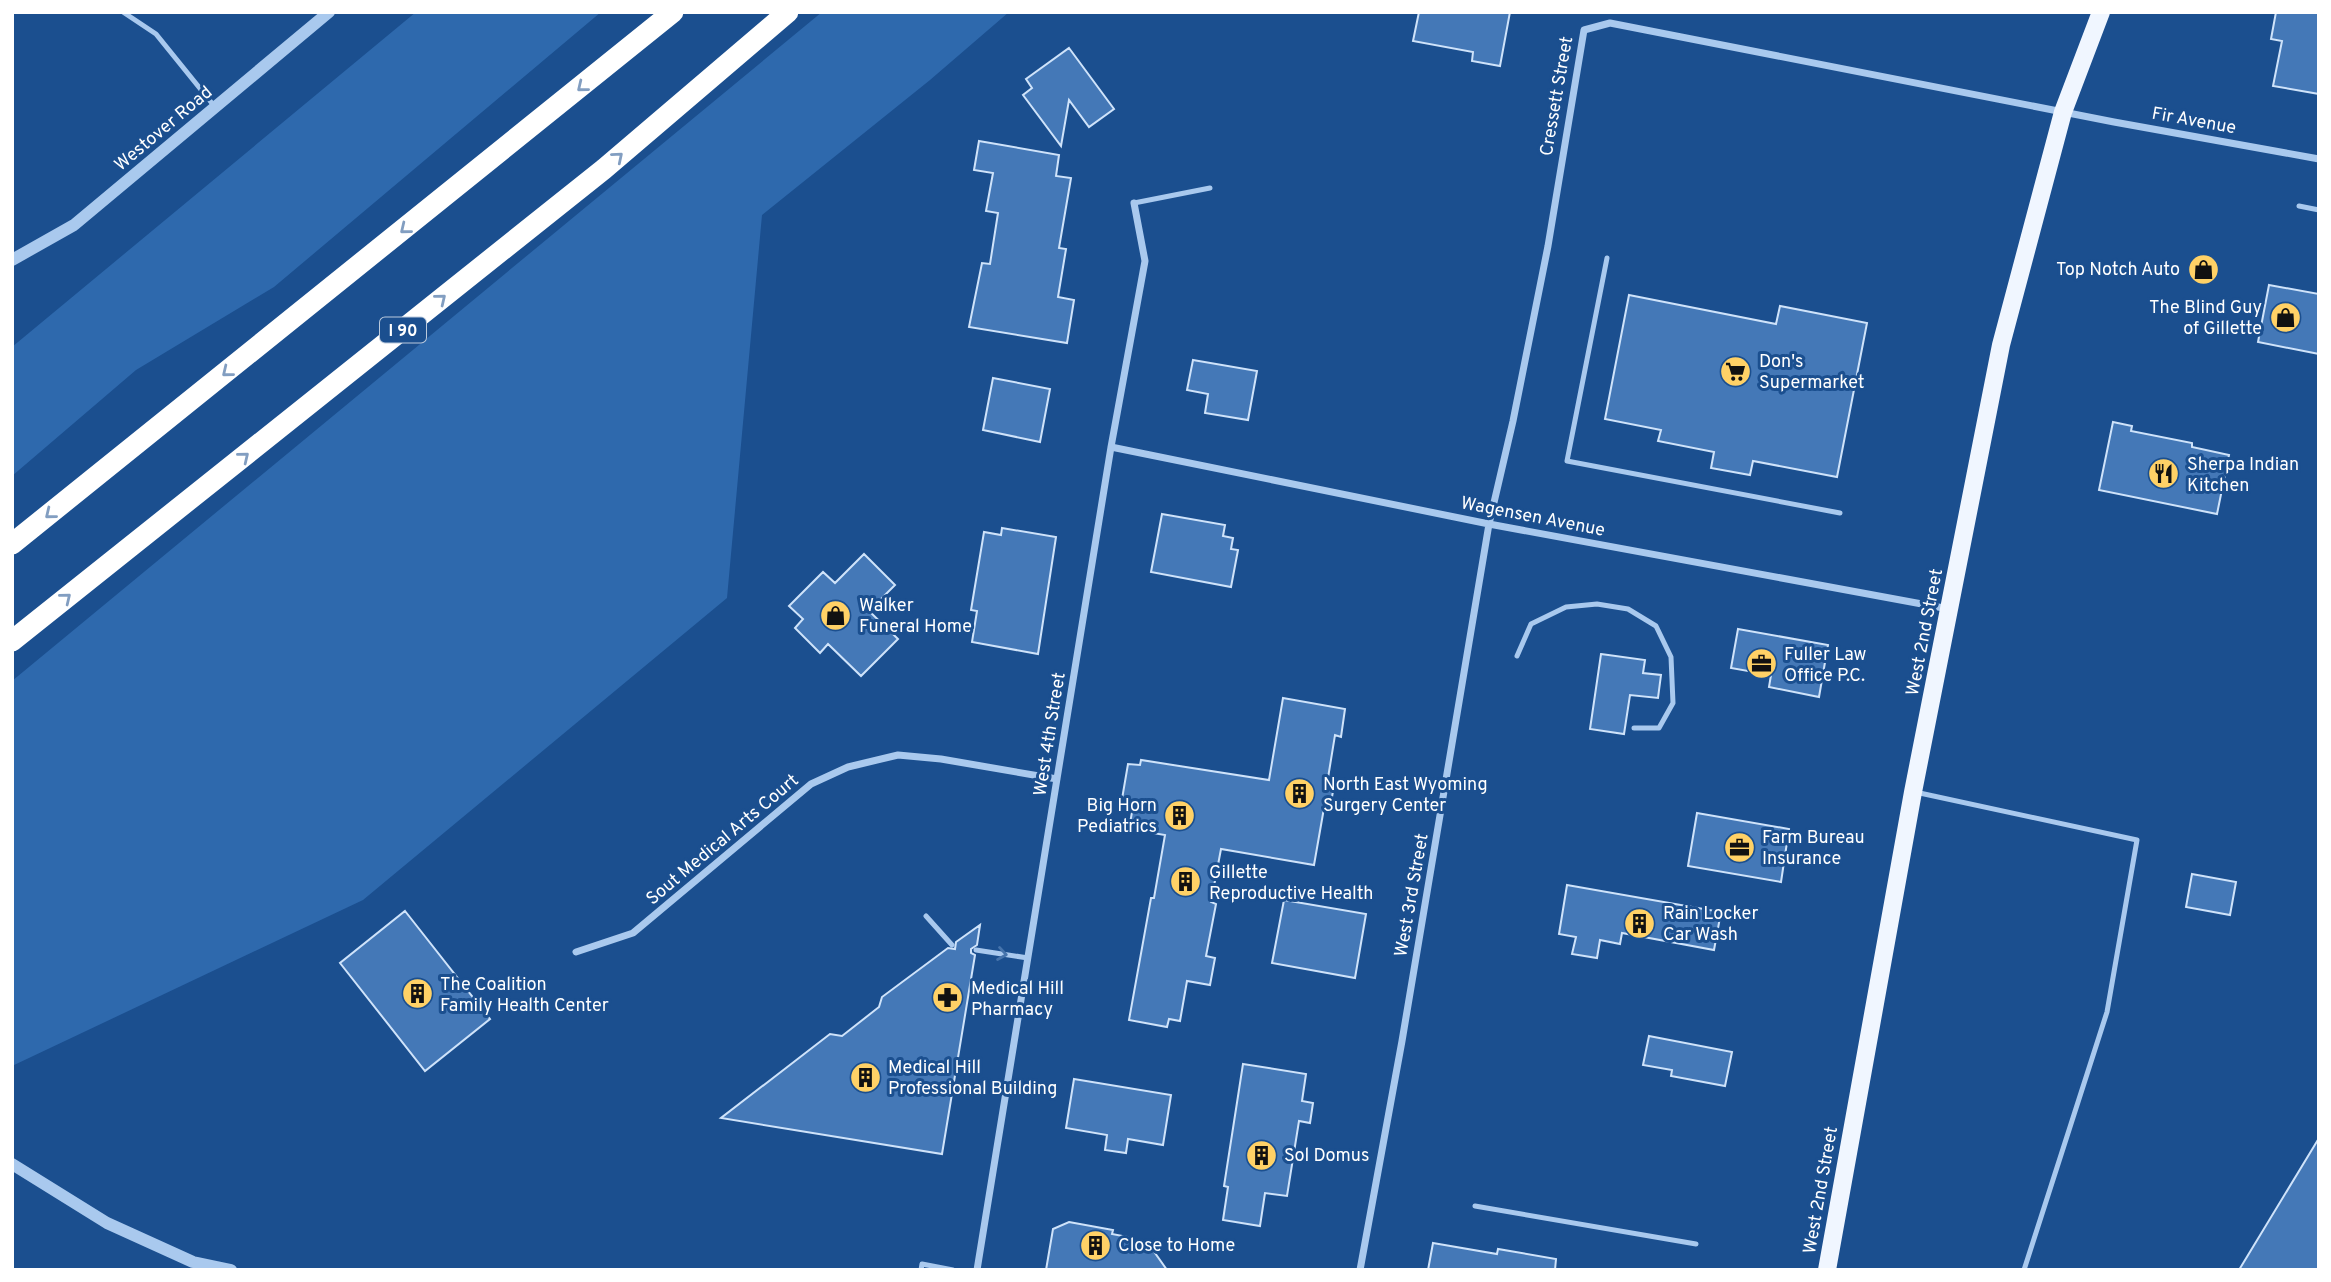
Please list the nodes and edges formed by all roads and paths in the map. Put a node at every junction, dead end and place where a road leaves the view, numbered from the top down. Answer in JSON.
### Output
{"nodes":[{"id":1,"x":123,"y":12,"type":"edge"},
{"id":2,"x":330,"y":12,"type":"edge"},
{"id":3,"x":665,"y":12,"type":"edge"},
{"id":4,"x":673,"y":12,"type":"edge"},
{"id":5,"x":789,"y":12,"type":"edge"},
{"id":6,"x":2101,"y":12,"type":"edge"},
{"id":7,"x":611,"y":63,"type":"junction"},
{"id":8,"x":215,"y":107,"type":"junction"},
{"id":9,"x":2063,"y":112,"type":"junction"},
{"id":10,"x":2319,"y":159,"type":"edge"},
{"id":11,"x":1210,"y":188,"type":"dead end"},
{"id":12,"x":1134,"y":203,"type":"joint"},
{"id":13,"x":2299,"y":206,"type":"dead end"},
{"id":14,"x":2319,"y":210,"type":"edge"},
{"id":15,"x":1607,"y":258,"type":"dead end"},
{"id":16,"x":12,"y":260,"type":"edge"},
{"id":17,"x":1111,"y":447,"type":"junction"},
{"id":18,"x":1840,"y":513,"type":"dead end"},
{"id":19,"x":1489,"y":524,"type":"junction"},
{"id":20,"x":12,"y":544,"type":"edge"},
{"id":21,"x":1950,"y":609,"type":"junction"},
{"id":22,"x":12,"y":641,"type":"edge"},
{"id":23,"x":1517,"y":656,"type":"dead end"},
{"id":24,"x":1634,"y":728,"type":"dead end"},
{"id":25,"x":1057,"y":779,"type":"junction"},
{"id":26,"x":1913,"y":792,"type":"junction"},
{"id":27,"x":926,"y":915,"type":"dead end"},
{"id":28,"x":952,"y":946,"type":"dead end"},
{"id":29,"x":976,"y":950,"type":"dead end"},
{"id":30,"x":576,"y":952,"type":"dead end"},
{"id":31,"x":1028,"y":958,"type":"junction"},
{"id":32,"x":12,"y":1164,"type":"edge"},
{"id":33,"x":1475,"y":1206,"type":"dead end"},
{"id":34,"x":1696,"y":1244,"type":"dead end"},
{"id":35,"x":191,"y":1266,"type":"edge"},
{"id":36,"x":231,"y":1270,"type":"edge"},
{"id":37,"x":921,"y":1270,"type":"edge"},
{"id":38,"x":953,"y":1270,"type":"edge"},
{"id":39,"x":977,"y":1270,"type":"edge"},
{"id":40,"x":1360,"y":1270,"type":"edge"},
{"id":41,"x":1827,"y":1270,"type":"edge"},
{"id":42,"x":2024,"y":1270,"type":"edge"}],
"edges":[{"from":1,"to":8,"type":"lane"},
{"from":2,"to":8,"type":"street","name":"Westover Road"},
{"from":3,"to":7,"type":"highway"},
{"from":4,"to":7,"type":"highway"},
{"from":22,"to":5,"type":"highway","number":"I 90","one_way":true},
{"from":6,"to":9,"type":"main road","name":"West 2nd Street"},
{"from":7,"to":20,"type":"highway","one_way":true},
{"from":8,"to":16,"type":"street","name":"Westover Road"},
{"from":9,"to":10,"type":"street","name":"Fir Avenue"},
{"from":9,"to":19,"type":"street","name":"Cressett Street"},
{"from":9,"to":21,"type":"main road","name":"West 2nd Street"},
{"from":11,"to":12,"type":"lane"},
{"from":12,"to":17,"type":"street","name":"West 4th Street"},
{"from":13,"to":14,"type":"lane"},
{"from":15,"to":18,"type":"lane"},
{"from":17,"to":19,"type":"street","name":"Wagensen Avenue"},
{"from":17,"to":25,"type":"street","name":"West 4th Street"},
{"from":19,"to":21,"type":"street","name":"Wagensen Avenue"},
{"from":19,"to":40,"type":"street","name":"West 3rd Street"},
{"from":21,"to":26,"type":"main road","name":"West 2nd Street"},
{"from":23,"to":24,"type":"lane"},
{"from":25,"to":30,"type":"street","name":"Sout Medical Arts Court"},
{"from":25,"to":31,"type":"street","name":"West 4th Street"},
{"from":26,"to":41,"type":"main road","name":"West 2nd Street"},
{"from":26,"to":42,"type":"lane"},
{"from":27,"to":28,"type":"lane"},
{"from":29,"to":31,"type":"lane","one_way":true},
{"from":31,"to":39,"type":"street","name":"West 4th Street"},
{"from":32,"to":35,"type":"street"},
{"from":33,"to":34,"type":"lane"},
{"from":35,"to":36,"type":"street"},
{"from":37,"to":38,"type":"lane"}]}
